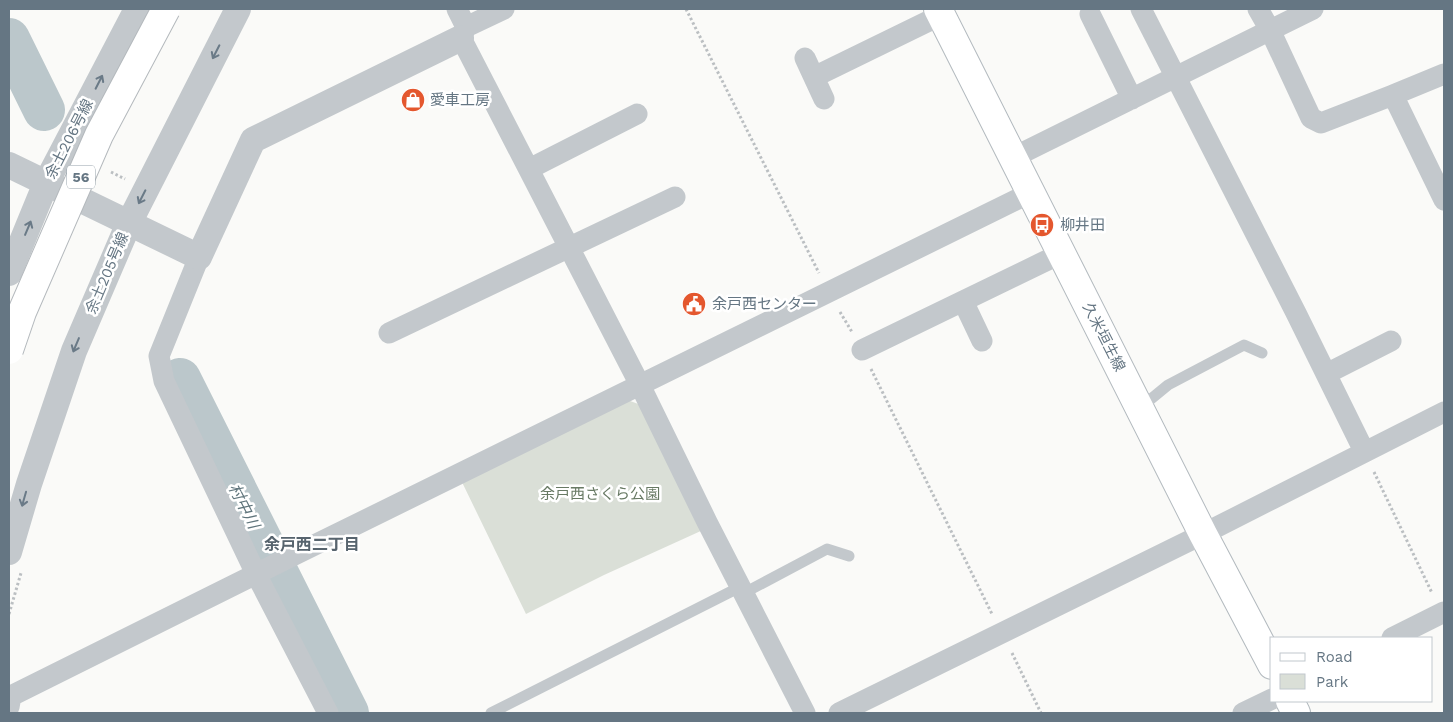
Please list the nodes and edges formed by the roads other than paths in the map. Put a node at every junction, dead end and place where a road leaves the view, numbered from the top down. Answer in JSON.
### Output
{"nodes":[{"id":1,"x":137,"y":9,"type":"edge"},
{"id":2,"x":166,"y":9,"type":"edge"},
{"id":3,"x":238,"y":9,"type":"edge"},
{"id":4,"x":504,"y":9,"type":"edge"},
{"id":5,"x":1141,"y":9,"type":"edge"},
{"id":6,"x":1258,"y":9,"type":"edge"},
{"id":7,"x":1313,"y":9,"type":"edge"},
{"id":8,"x":940,"y":12,"type":"edge"},
{"id":9,"x":1090,"y":14,"type":"dead end"},
{"id":10,"x":461,"y":25,"type":"edge"},
{"id":11,"x":1270,"y":30,"type":"junction"},
{"id":12,"x":804,"y":58,"type":"dead end"},
{"id":13,"x":1444,"y":74,"type":"edge"},
{"id":14,"x":814,"y":77,"type":"junction"},
{"id":15,"x":1175,"y":77,"type":"junction"},
{"id":16,"x":1393,"y":95,"type":"junction"},
{"id":17,"x":824,"y":98,"type":"dead end"},
{"id":18,"x":1132,"y":99,"type":"junction"},
{"id":19,"x":637,"y":114,"type":"dead end"},
{"id":20,"x":1014,"y":158,"type":"junction"},
{"id":21,"x":9,"y":165,"type":"edge"},
{"id":22,"x":529,"y":169,"type":"junction"},
{"id":23,"x":46,"y":183,"type":"junction"},
{"id":24,"x":1032,"y":192,"type":"junction"},
{"id":25,"x":675,"y":198,"type":"dead end"},
{"id":26,"x":1444,"y":200,"type":"edge"},
{"id":27,"x":128,"y":223,"type":"junction"},
{"id":28,"x":569,"y":246,"type":"junction"},
{"id":29,"x":1062,"y":253,"type":"junction"},
{"id":30,"x":199,"y":256,"type":"junction"},
{"id":31,"x":9,"y":273,"type":"edge"},
{"id":32,"x":963,"y":301,"type":"junction"},
{"id":33,"x":389,"y":333,"type":"dead end"},
{"id":34,"x":982,"y":341,"type":"dead end"},
{"id":35,"x":1391,"y":341,"type":"dead end"},
{"id":36,"x":9,"y":350,"type":"edge"},
{"id":37,"x":862,"y":350,"type":"dead end"},
{"id":38,"x":1262,"y":353,"type":"dead end"},
{"id":39,"x":1326,"y":374,"type":"junction"},
{"id":40,"x":640,"y":385,"type":"junction"},
{"id":41,"x":1140,"y":408,"type":"junction"},
{"id":42,"x":1444,"y":412,"type":"edge"},
{"id":43,"x":1364,"y":452,"type":"junction"},
{"id":44,"x":1203,"y":534,"type":"junction"},
{"id":45,"x":9,"y":552,"type":"edge"},
{"id":46,"x":848,"y":556,"type":"dead end"},
{"id":47,"x":260,"y":572,"type":"junction"},
{"id":48,"x":742,"y":590,"type":"junction"},
{"id":49,"x":1443,"y":613,"type":"edge"},
{"id":50,"x":1394,"y":637,"type":"edge"},
{"id":51,"x":1270,"y":661,"type":"edge"},
{"id":52,"x":1270,"y":700,"type":"edge"},
{"id":53,"x":9,"y":707,"type":"edge"},
{"id":54,"x":328,"y":713,"type":"edge"},
{"id":55,"x":491,"y":713,"type":"edge"},
{"id":56,"x":805,"y":713,"type":"edge"},
{"id":57,"x":839,"y":713,"type":"edge"},
{"id":58,"x":1243,"y":713,"type":"edge"}],
"edges":[{"from":23,"to":1,"type":"street","name":"余土206号線","one_way":true},
{"from":2,"to":36,"type":"main road","number":"56","bridge":true},
{"from":3,"to":27,"type":"street","name":"余土205号線","one_way":true},
{"from":4,"to":10,"type":"street"},
{"from":5,"to":15,"type":"street"},
{"from":6,"to":11,"type":"street"},
{"from":7,"to":11,"type":"street"},
{"from":8,"to":14,"type":"street"},
{"from":8,"to":20,"type":"main road","name":"久米垣生線"},
{"from":9,"to":18,"type":"street"},
{"from":10,"to":22,"type":"street"},
{"from":10,"to":30,"type":"street"},
{"from":11,"to":15,"type":"street"},
{"from":11,"to":16,"type":"street"},
{"from":12,"to":14,"type":"street"},
{"from":13,"to":16,"type":"street"},
{"from":14,"to":17,"type":"street"},
{"from":15,"to":18,"type":"street"},
{"from":15,"to":39,"type":"street"},
{"from":16,"to":26,"type":"street"},
{"from":18,"to":20,"type":"street"},
{"from":19,"to":22,"type":"street"},
{"from":20,"to":24,"type":"main road","name":"久米垣生線"},
{"from":21,"to":23,"type":"street"},
{"from":22,"to":28,"type":"street"},
{"from":23,"to":27,"type":"street"},
{"from":31,"to":23,"type":"street","name":"余土206号線","one_way":true},
{"from":24,"to":29,"type":"main road","name":"久米垣生線"},
{"from":24,"to":40,"type":"street"},
{"from":25,"to":28,"type":"street"},
{"from":27,"to":30,"type":"street"},
{"from":27,"to":45,"type":"street","name":"余土205号線","one_way":true},
{"from":28,"to":33,"type":"street"},
{"from":28,"to":40,"type":"street"},
{"from":29,"to":32,"type":"street"},
{"from":29,"to":41,"type":"main road","name":"久米垣生線"},
{"from":30,"to":47,"type":"street"},
{"from":32,"to":34,"type":"street"},
{"from":32,"to":37,"type":"street"},
{"from":35,"to":39,"type":"street"},
{"from":38,"to":41,"type":"lane"},
{"from":39,"to":43,"type":"street"},
{"from":40,"to":47,"type":"street"},
{"from":40,"to":48,"type":"street"},
{"from":41,"to":44,"type":"main road","name":"久米垣生線"},
{"from":42,"to":43,"type":"street"},
{"from":43,"to":44,"type":"street"},
{"from":44,"to":51,"type":"main road","name":"久米垣生線"},
{"from":44,"to":57,"type":"street"},
{"from":46,"to":48,"type":"lane"},
{"from":47,"to":53,"type":"street"},
{"from":47,"to":54,"type":"street"},
{"from":48,"to":55,"type":"lane"},
{"from":48,"to":56,"type":"street"},
{"from":49,"to":50,"type":"street"},
{"from":52,"to":58,"type":"street"}]}
